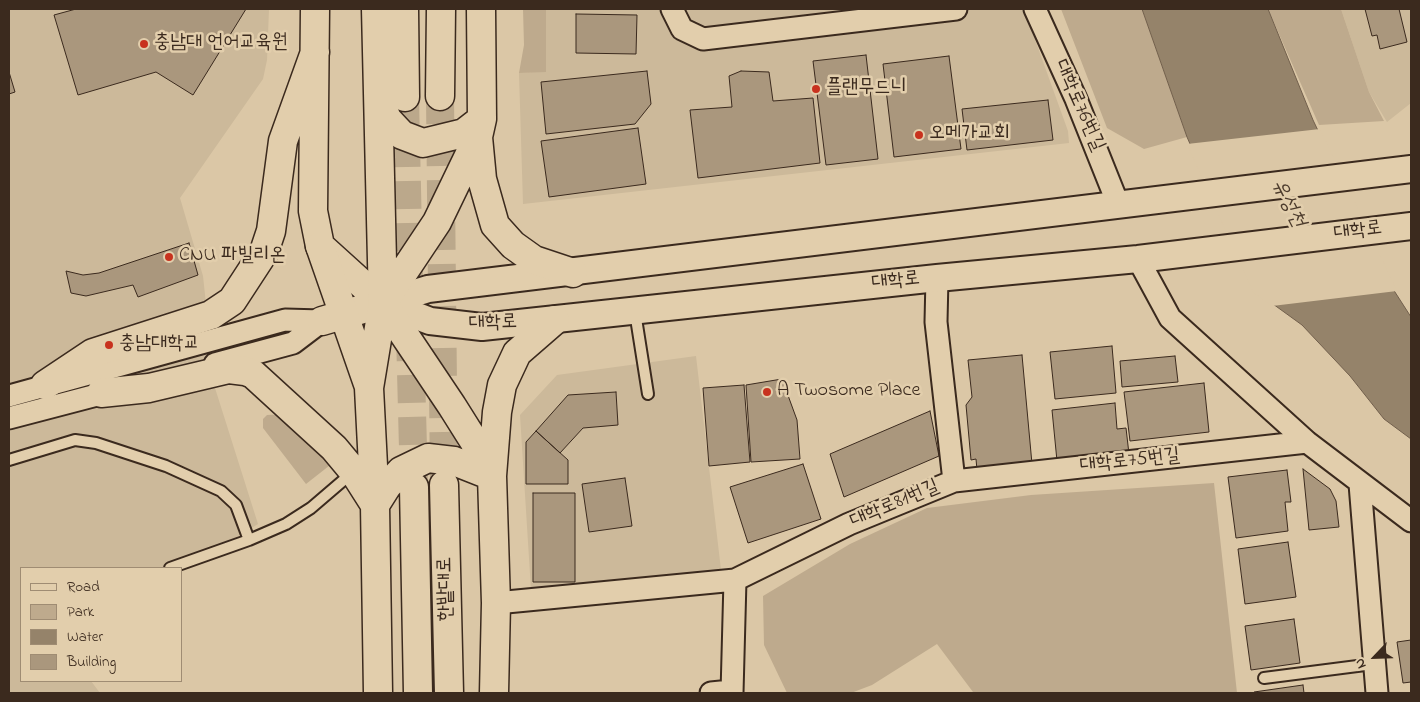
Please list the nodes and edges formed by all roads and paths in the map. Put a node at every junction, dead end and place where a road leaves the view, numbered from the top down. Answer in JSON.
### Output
{"nodes":[{"id":1,"x":314,"y":9,"type":"edge"},
{"id":2,"x":376,"y":9,"type":"edge"},
{"id":3,"x":404,"y":9,"type":"edge"},
{"id":4,"x":441,"y":9,"type":"edge"},
{"id":5,"x":481,"y":9,"type":"edge"},
{"id":6,"x":672,"y":9,"type":"edge"},
{"id":7,"x":956,"y":9,"type":"edge"},
{"id":8,"x":1035,"y":9,"type":"edge"},
{"id":9,"x":314,"y":52,"type":"junction"},
{"id":10,"x":377,"y":95,"type":"junction"},
{"id":11,"x":440,"y":96,"type":"tunnel mouth"},
{"id":12,"x":405,"y":97,"type":"tunnel mouth"},
{"id":13,"x":480,"y":128,"type":"junction"},
{"id":14,"x":1402,"y":170,"type":"edge"},
{"id":15,"x":1118,"y":204,"type":"junction"},
{"id":16,"x":1411,"y":226,"type":"edge"},
{"id":17,"x":320,"y":246,"type":"junction"},
{"id":18,"x":1138,"y":260,"type":"junction"},
{"id":19,"x":573,"y":273,"type":"junction"},
{"id":20,"x":937,"y":278,"type":"junction"},
{"id":21,"x":383,"y":303,"type":"junction"},
{"id":22,"x":634,"y":311,"type":"junction"},
{"id":23,"x":333,"y":317,"type":"junction"},
{"id":24,"x":555,"y":320,"type":"junction"},
{"id":25,"x":45,"y":385,"type":"junction"},
{"id":26,"x":370,"y":388,"type":"junction"},
{"id":27,"x":101,"y":394,"type":"junction"},
{"id":28,"x":648,"y":394,"type":"dead end"},
{"id":29,"x":9,"y":396,"type":"edge"},
{"id":30,"x":9,"y":418,"type":"edge"},
{"id":31,"x":1307,"y":442,"type":"junction"},
{"id":32,"x":9,"y":460,"type":"edge"},
{"id":33,"x":354,"y":472,"type":"junction"},
{"id":34,"x":492,"y":476,"type":"junction"},
{"id":35,"x":954,"y":481,"type":"junction"},
{"id":36,"x":1360,"y":484,"type":"junction"},
{"id":37,"x":444,"y":485,"type":"tunnel mouth"},
{"id":38,"x":414,"y":487,"type":"tunnel mouth"},
{"id":39,"x":375,"y":506,"type":"junction"},
{"id":40,"x":1411,"y":521,"type":"edge"},
{"id":41,"x":249,"y":540,"type":"junction"},
{"id":42,"x":173,"y":567,"type":"edge"},
{"id":43,"x":735,"y":580,"type":"junction"},
{"id":44,"x":496,"y":602,"type":"junction"},
{"id":45,"x":1373,"y":664,"type":"junction"},
{"id":46,"x":1264,"y":678,"type":"dead end"},
{"id":47,"x":725,"y":692,"type":"edge"},
{"id":48,"x":378,"y":693,"type":"edge"},
{"id":49,"x":418,"y":693,"type":"edge"},
{"id":50,"x":449,"y":693,"type":"edge"},
{"id":51,"x":494,"y":693,"type":"edge"},
{"id":52,"x":1376,"y":693,"type":"edge"}],
"edges":[{"from":1,"to":9,"type":"main road"},
{"from":2,"to":10,"type":"main road"},
{"from":3,"to":12,"type":"main road"},
{"from":4,"to":11,"type":"main road"},
{"from":5,"to":13,"type":"main road"},
{"from":6,"to":7,"type":"street"},
{"from":8,"to":15,"type":"street","name":"대학로76번길"},
{"from":9,"to":17,"type":"main road"},
{"from":9,"to":25,"type":"main road"},
{"from":10,"to":13,"type":"main road"},
{"from":10,"to":21,"type":"main road"},
{"from":13,"to":19,"type":"main road"},
{"from":13,"to":21,"type":"main road"},
{"from":14,"to":15,"type":"street","name":"대학로"},
{"from":15,"to":19,"type":"street","name":"대학로"},
{"from":16,"to":18,"type":"street","name":"대학로"},
{"from":17,"to":21,"type":"main road","name":"대학로"},
{"from":17,"to":23,"type":"main road"},
{"from":18,"to":20,"type":"street","name":"대학로"},
{"from":18,"to":31,"type":"street"},
{"from":19,"to":21,"type":"street","name":"대학로"},
{"from":20,"to":22,"type":"street","name":"대학로"},
{"from":20,"to":35,"type":"street","name":"대학로81번길"},
{"from":21,"to":23,"type":"main road"},
{"from":21,"to":24,"type":"street","name":"대학로"},
{"from":21,"to":26,"type":"main road"},
{"from":21,"to":34,"type":"main road"},
{"from":22,"to":24,"type":"street","name":"대학로"},
{"from":22,"to":28,"type":"lane"},
{"from":23,"to":25,"type":"street"},
{"from":23,"to":26,"type":"main road"},
{"from":23,"to":27,"type":"street"},
{"from":24,"to":34,"type":"main road"},
{"from":25,"to":29,"type":"street"},
{"from":26,"to":39,"type":"main road"},
{"from":27,"to":30,"type":"street"},
{"from":27,"to":33,"type":"main road"},
{"from":31,"to":35,"type":"street","name":"대학로75번길"},
{"from":31,"to":36,"type":"street"},
{"from":32,"to":41,"type":"lane"},
{"from":33,"to":39,"type":"main road"},
{"from":33,"to":41,"type":"lane"},
{"from":34,"to":39,"type":"main road"},
{"from":34,"to":44,"type":"main road"},
{"from":35,"to":43,"type":"street","name":"대학로81번길"},
{"from":36,"to":40,"type":"street"},
{"from":36,"to":45,"type":"street"},
{"from":37,"to":50,"type":"main road","name":"한밭대로"},
{"from":38,"to":49,"type":"main road","name":"한밭대로"},
{"from":39,"to":48,"type":"main road"},
{"from":41,"to":42,"type":"lane"},
{"from":43,"to":44,"type":"street","name":"대학로81번길"},
{"from":43,"to":47,"type":"street"},
{"from":44,"to":51,"type":"main road"},
{"from":45,"to":46,"type":"lane"},
{"from":45,"to":52,"type":"street"}]}
